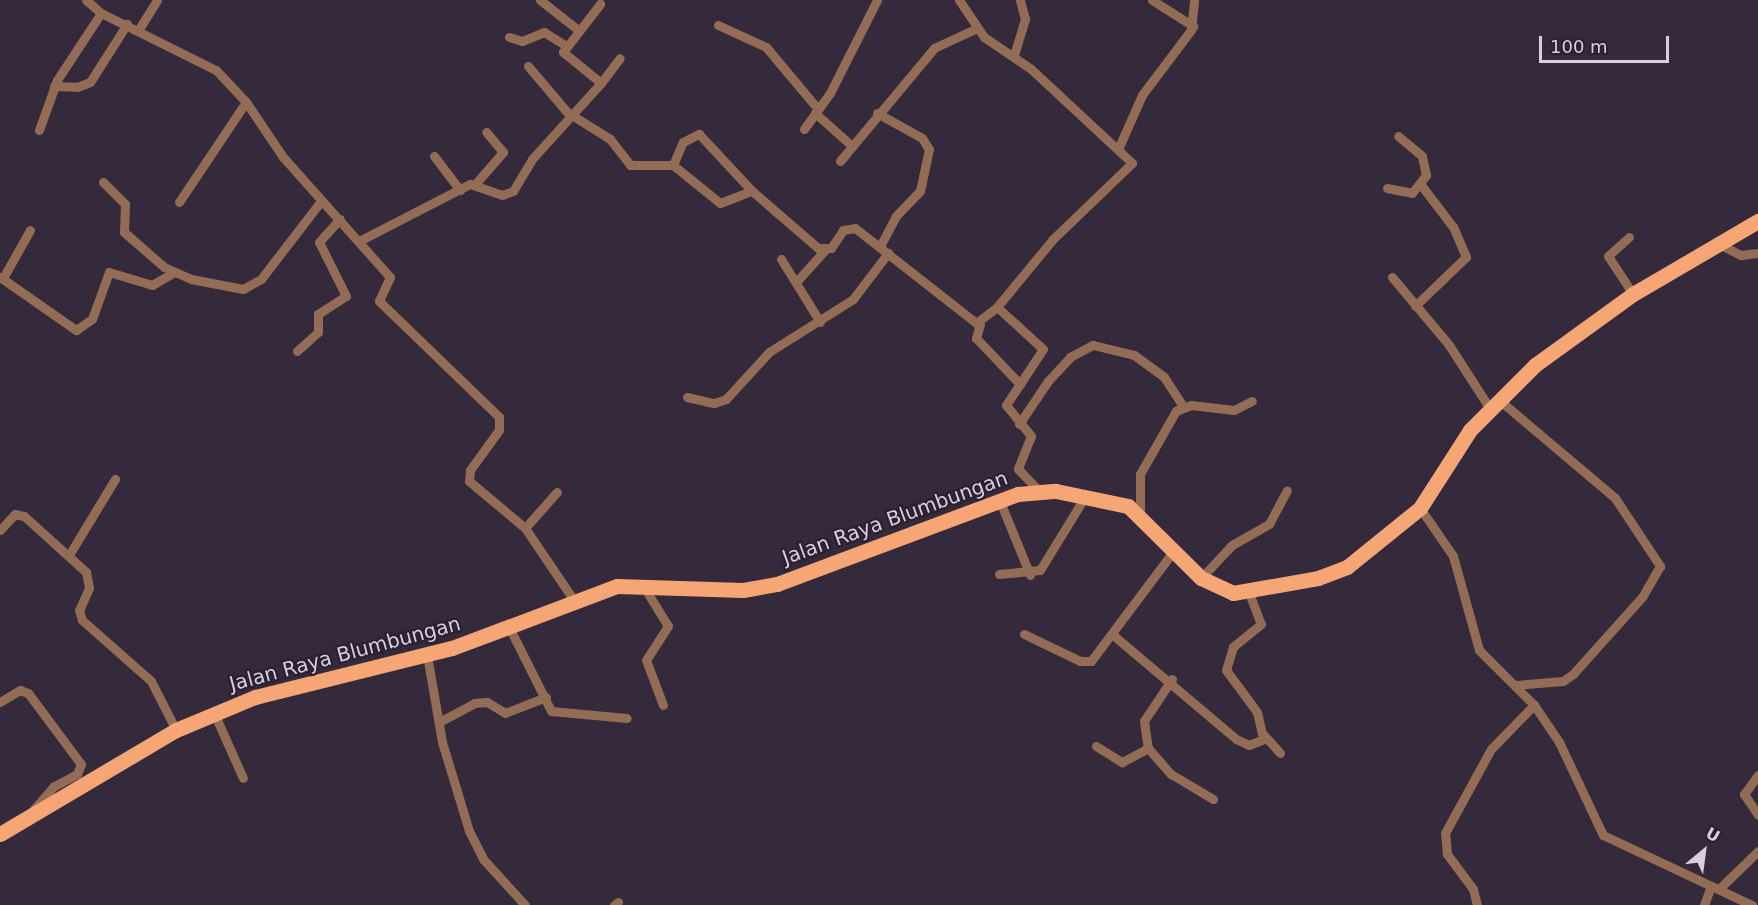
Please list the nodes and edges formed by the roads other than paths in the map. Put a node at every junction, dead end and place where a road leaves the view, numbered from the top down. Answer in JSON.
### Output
{"nodes":[{"id":1,"x":86,"y":0,"type":"edge"},
{"id":2,"x":157,"y":0,"type":"edge"},
{"id":3,"x":540,"y":0,"type":"edge"},
{"id":4,"x":877,"y":0,"type":"edge"},
{"id":5,"x":959,"y":0,"type":"edge"},
{"id":6,"x":1020,"y":0,"type":"edge"},
{"id":7,"x":1152,"y":0,"type":"edge"},
{"id":8,"x":1194,"y":0,"type":"edge"},
{"id":9,"x":600,"y":4,"type":"dead end"},
{"id":10,"x":100,"y":13,"type":"junction"},
{"id":11,"x":127,"y":24,"type":"junction"},
{"id":12,"x":718,"y":25,"type":"dead end"},
{"id":13,"x":1193,"y":26,"type":"junction"},
{"id":14,"x":977,"y":28,"type":"junction"},
{"id":15,"x":139,"y":29,"type":"junction"},
{"id":16,"x":577,"y":29,"type":"junction"},
{"id":17,"x":509,"y":37,"type":"dead end"},
{"id":18,"x":566,"y":45,"type":"junction"},
{"id":19,"x":1014,"y":55,"type":"junction"},
{"id":20,"x":620,"y":58,"type":"dead end"},
{"id":21,"x":528,"y":66,"type":"dead end"},
{"id":22,"x":601,"y":83,"type":"junction"},
{"id":23,"x":54,"y":86,"type":"junction"},
{"id":24,"x":246,"y":102,"type":"junction"},
{"id":25,"x":816,"y":111,"type":"junction"},
{"id":26,"x":877,"y":113,"type":"junction"},
{"id":27,"x":574,"y":118,"type":"junction"},
{"id":28,"x":804,"y":129,"type":"dead end"},
{"id":29,"x":39,"y":130,"type":"dead end"},
{"id":30,"x":486,"y":132,"type":"dead end"},
{"id":31,"x":1398,"y":136,"type":"dead end"},
{"id":32,"x":852,"y":146,"type":"junction"},
{"id":33,"x":1119,"y":147,"type":"junction"},
{"id":34,"x":434,"y":156,"type":"dead end"},
{"id":35,"x":840,"y":161,"type":"dead end"},
{"id":36,"x":673,"y":165,"type":"junction"},
{"id":37,"x":103,"y":182,"type":"dead end"},
{"id":38,"x":477,"y":182,"type":"junction"},
{"id":39,"x":1421,"y":185,"type":"junction"},
{"id":40,"x":1387,"y":188,"type":"dead end"},
{"id":41,"x":460,"y":190,"type":"junction"},
{"id":42,"x":752,"y":191,"type":"junction"},
{"id":43,"x":321,"y":201,"type":"junction"},
{"id":44,"x":179,"y":202,"type":"dead end"},
{"id":45,"x":340,"y":219,"type":"junction"},
{"id":46,"x":1758,"y":221,"type":"edge"},
{"id":47,"x":30,"y":230,"type":"dead end"},
{"id":48,"x":1629,"y":237,"type":"dead end"},
{"id":49,"x":359,"y":241,"type":"junction"},
{"id":50,"x":1717,"y":243,"type":"junction"},
{"id":51,"x":880,"y":246,"type":"junction"},
{"id":52,"x":825,"y":250,"type":"junction"},
{"id":53,"x":888,"y":253,"type":"junction"},
{"id":54,"x":1758,"y":253,"type":"edge"},
{"id":55,"x":781,"y":258,"type":"dead end"},
{"id":56,"x":173,"y":273,"type":"junction"},
{"id":57,"x":1392,"y":277,"type":"dead end"},
{"id":58,"x":1,"y":278,"type":"edge"},
{"id":59,"x":797,"y":280,"type":"junction"},
{"id":60,"x":1633,"y":294,"type":"junction"},
{"id":61,"x":997,"y":306,"type":"junction"},
{"id":62,"x":1415,"y":306,"type":"junction"},
{"id":63,"x":820,"y":322,"type":"junction"},
{"id":64,"x":980,"y":324,"type":"junction"},
{"id":65,"x":297,"y":351,"type":"dead end"},
{"id":66,"x":1020,"y":384,"type":"junction"},
{"id":67,"x":687,"y":397,"type":"dead end"},
{"id":68,"x":1252,"y":401,"type":"dead end"},
{"id":69,"x":1493,"y":403,"type":"junction"},
{"id":70,"x":1184,"y":406,"type":"junction"},
{"id":71,"x":1019,"y":424,"type":"junction"},
{"id":72,"x":115,"y":479,"type":"dead end"},
{"id":73,"x":1287,"y":490,"type":"dead end"},
{"id":74,"x":1039,"y":491,"type":"junction"},
{"id":75,"x":557,"y":492,"type":"dead end"},
{"id":76,"x":1086,"y":495,"type":"junction"},
{"id":77,"x":999,"y":499,"type":"junction"},
{"id":78,"x":1420,"y":508,"type":"junction"},
{"id":79,"x":1140,"y":512,"type":"junction"},
{"id":80,"x":525,"y":528,"type":"junction"},
{"id":81,"x":0,"y":530,"type":"edge"},
{"id":82,"x":1175,"y":549,"type":"junction"},
{"id":83,"x":69,"y":555,"type":"junction"},
{"id":84,"x":999,"y":573,"type":"dead end"},
{"id":85,"x":1030,"y":575,"type":"junction"},
{"id":86,"x":1201,"y":578,"type":"junction"},
{"id":87,"x":642,"y":584,"type":"junction"},
{"id":88,"x":1249,"y":593,"type":"junction"},
{"id":89,"x":573,"y":599,"type":"junction"},
{"id":90,"x":508,"y":625,"type":"junction"},
{"id":91,"x":1024,"y":634,"type":"dead end"},
{"id":92,"x":1113,"y":635,"type":"junction"},
{"id":93,"x":427,"y":655,"type":"junction"},
{"id":94,"x":1172,"y":679,"type":"junction"},
{"id":95,"x":1515,"y":685,"type":"junction"},
{"id":96,"x":546,"y":697,"type":"junction"},
{"id":97,"x":0,"y":702,"type":"edge"},
{"id":98,"x":663,"y":705,"type":"dead end"},
{"id":99,"x":1534,"y":705,"type":"junction"},
{"id":100,"x":214,"y":713,"type":"junction"},
{"id":101,"x":627,"y":718,"type":"dead end"},
{"id":102,"x":439,"y":722,"type":"junction"},
{"id":103,"x":176,"y":730,"type":"junction"},
{"id":104,"x":1266,"y":738,"type":"junction"},
{"id":105,"x":1096,"y":746,"type":"dead end"},
{"id":106,"x":1148,"y":748,"type":"junction"},
{"id":107,"x":1280,"y":753,"type":"dead end"},
{"id":108,"x":1758,"y":775,"type":"edge"},
{"id":109,"x":243,"y":778,"type":"dead end"},
{"id":110,"x":1213,"y":799,"type":"dead end"},
{"id":111,"x":1758,"y":815,"type":"edge"},
{"id":112,"x":24,"y":819,"type":"junction"},
{"id":113,"x":0,"y":834,"type":"edge"},
{"id":114,"x":1758,"y":851,"type":"edge"},
{"id":115,"x":1716,"y":887,"type":"junction"},
{"id":116,"x":525,"y":905,"type":"edge"},
{"id":117,"x":1477,"y":905,"type":"edge"},
{"id":118,"x":1704,"y":905,"type":"edge"},
{"id":119,"x":1752,"y":905,"type":"edge"}],
"edges":[{"from":1,"to":10,"type":"street"},
{"from":2,"to":15,"type":"street"},
{"from":3,"to":16,"type":"street"},
{"from":4,"to":25,"type":"street"},
{"from":5,"to":14,"type":"street"},
{"from":6,"to":19,"type":"street"},
{"from":7,"to":13,"type":"street"},
{"from":8,"to":13,"type":"street"},
{"from":9,"to":16,"type":"street"},
{"from":10,"to":11,"type":"street"},
{"from":10,"to":23,"type":"street"},
{"from":11,"to":15,"type":"street"},
{"from":11,"to":23,"type":"street"},
{"from":12,"to":25,"type":"street"},
{"from":13,"to":33,"type":"street"},
{"from":14,"to":19,"type":"street"},
{"from":14,"to":26,"type":"street"},
{"from":15,"to":24,"type":"street"},
{"from":16,"to":18,"type":"street"},
{"from":17,"to":18,"type":"street"},
{"from":18,"to":22,"type":"street"},
{"from":19,"to":33,"type":"street"},
{"from":20,"to":22,"type":"street"},
{"from":21,"to":27,"type":"street"},
{"from":22,"to":27,"type":"street"},
{"from":23,"to":29,"type":"street"},
{"from":24,"to":43,"type":"street"},
{"from":24,"to":44,"type":"street"},
{"from":25,"to":28,"type":"street"},
{"from":25,"to":32,"type":"street"},
{"from":26,"to":32,"type":"street"},
{"from":26,"to":51,"type":"street"},
{"from":27,"to":36,"type":"street"},
{"from":27,"to":38,"type":"street"},
{"from":30,"to":38,"type":"street"},
{"from":31,"to":39,"type":"street"},
{"from":32,"to":35,"type":"street"},
{"from":33,"to":61,"type":"street"},
{"from":34,"to":41,"type":"street"},
{"from":36,"to":42,"type":"street"},
{"from":36,"to":42,"type":"street"},
{"from":37,"to":56,"type":"street"},
{"from":38,"to":41,"type":"street"},
{"from":39,"to":40,"type":"street"},
{"from":39,"to":62,"type":"street"},
{"from":41,"to":49,"type":"street"},
{"from":42,"to":52,"type":"street"},
{"from":43,"to":45,"type":"street"},
{"from":43,"to":56,"type":"street"},
{"from":45,"to":49,"type":"street"},
{"from":45,"to":65,"type":"street"},
{"from":46,"to":50,"type":"main road","name":"Jalan Raya Blumbungan"},
{"from":47,"to":58,"type":"street"},
{"from":48,"to":60,"type":"street"},
{"from":49,"to":80,"type":"street"},
{"from":50,"to":54,"type":"street"},
{"from":50,"to":60,"type":"main road","name":"Jalan Raya Blumbungan"},
{"from":51,"to":52,"type":"street"},
{"from":51,"to":53,"type":"street"},
{"from":52,"to":59,"type":"street"},
{"from":53,"to":63,"type":"street"},
{"from":53,"to":64,"type":"street"},
{"from":55,"to":59,"type":"street"},
{"from":56,"to":58,"type":"street"},
{"from":57,"to":62,"type":"street"},
{"from":59,"to":63,"type":"street"},
{"from":60,"to":69,"type":"main road","name":"Jalan Raya Blumbungan"},
{"from":61,"to":64,"type":"street"},
{"from":61,"to":66,"type":"street"},
{"from":62,"to":69,"type":"street"},
{"from":63,"to":67,"type":"street"},
{"from":64,"to":66,"type":"street"},
{"from":66,"to":71,"type":"street"},
{"from":68,"to":70,"type":"street"},
{"from":69,"to":78,"type":"main road","name":"Jalan Raya Blumbungan"},
{"from":69,"to":95,"type":"street"},
{"from":70,"to":71,"type":"street"},
{"from":70,"to":79,"type":"street"},
{"from":71,"to":74,"type":"street"},
{"from":72,"to":83,"type":"street"},
{"from":73,"to":86,"type":"street"},
{"from":74,"to":76,"type":"main road","name":"Jalan Raya Blumbungan"},
{"from":74,"to":77,"type":"main road","name":"Jalan Raya Blumbungan"},
{"from":75,"to":80,"type":"street"},
{"from":76,"to":79,"type":"main road","name":"Jalan Raya Blumbungan"},
{"from":76,"to":85,"type":"street"},
{"from":77,"to":85,"type":"street"},
{"from":77,"to":87,"type":"main road","name":"Jalan Raya Blumbungan"},
{"from":78,"to":88,"type":"main road","name":"Jalan Raya Blumbungan"},
{"from":78,"to":95,"type":"street"},
{"from":79,"to":82,"type":"main road","name":"Jalan Raya Blumbungan"},
{"from":80,"to":89,"type":"street"},
{"from":81,"to":83,"type":"street"},
{"from":82,"to":86,"type":"main road","name":"Jalan Raya Blumbungan"},
{"from":82,"to":92,"type":"street"},
{"from":83,"to":103,"type":"street"},
{"from":84,"to":85,"type":"street"},
{"from":86,"to":88,"type":"main road","name":"Jalan Raya Blumbungan"},
{"from":87,"to":89,"type":"main road","name":"Jalan Raya Blumbungan"},
{"from":87,"to":98,"type":"street"},
{"from":88,"to":104,"type":"street"},
{"from":89,"to":90,"type":"main road","name":"Jalan Raya Blumbungan"},
{"from":90,"to":93,"type":"main road","name":"Jalan Raya Blumbungan"},
{"from":90,"to":96,"type":"street"},
{"from":91,"to":92,"type":"street"},
{"from":92,"to":94,"type":"street"},
{"from":93,"to":100,"type":"main road","name":"Jalan Raya Blumbungan"},
{"from":93,"to":102,"type":"street"},
{"from":94,"to":104,"type":"street"},
{"from":94,"to":106,"type":"street"},
{"from":95,"to":99,"type":"street"},
{"from":96,"to":101,"type":"street"},
{"from":96,"to":102,"type":"street"},
{"from":97,"to":112,"type":"street"},
{"from":99,"to":115,"type":"street"},
{"from":99,"to":117,"type":"street"},
{"from":100,"to":103,"type":"main road","name":"Jalan Raya Blumbungan"},
{"from":100,"to":109,"type":"street"},
{"from":102,"to":116,"type":"street"},
{"from":103,"to":112,"type":"main road","name":"Jalan Raya Blumbungan"},
{"from":104,"to":107,"type":"street"},
{"from":105,"to":106,"type":"street"},
{"from":106,"to":110,"type":"street"},
{"from":108,"to":111,"type":"street"},
{"from":112,"to":113,"type":"main road","name":"Jalan Raya Blumbungan"},
{"from":114,"to":115,"type":"street"},
{"from":115,"to":118,"type":"street"},
{"from":115,"to":119,"type":"street"}]}
